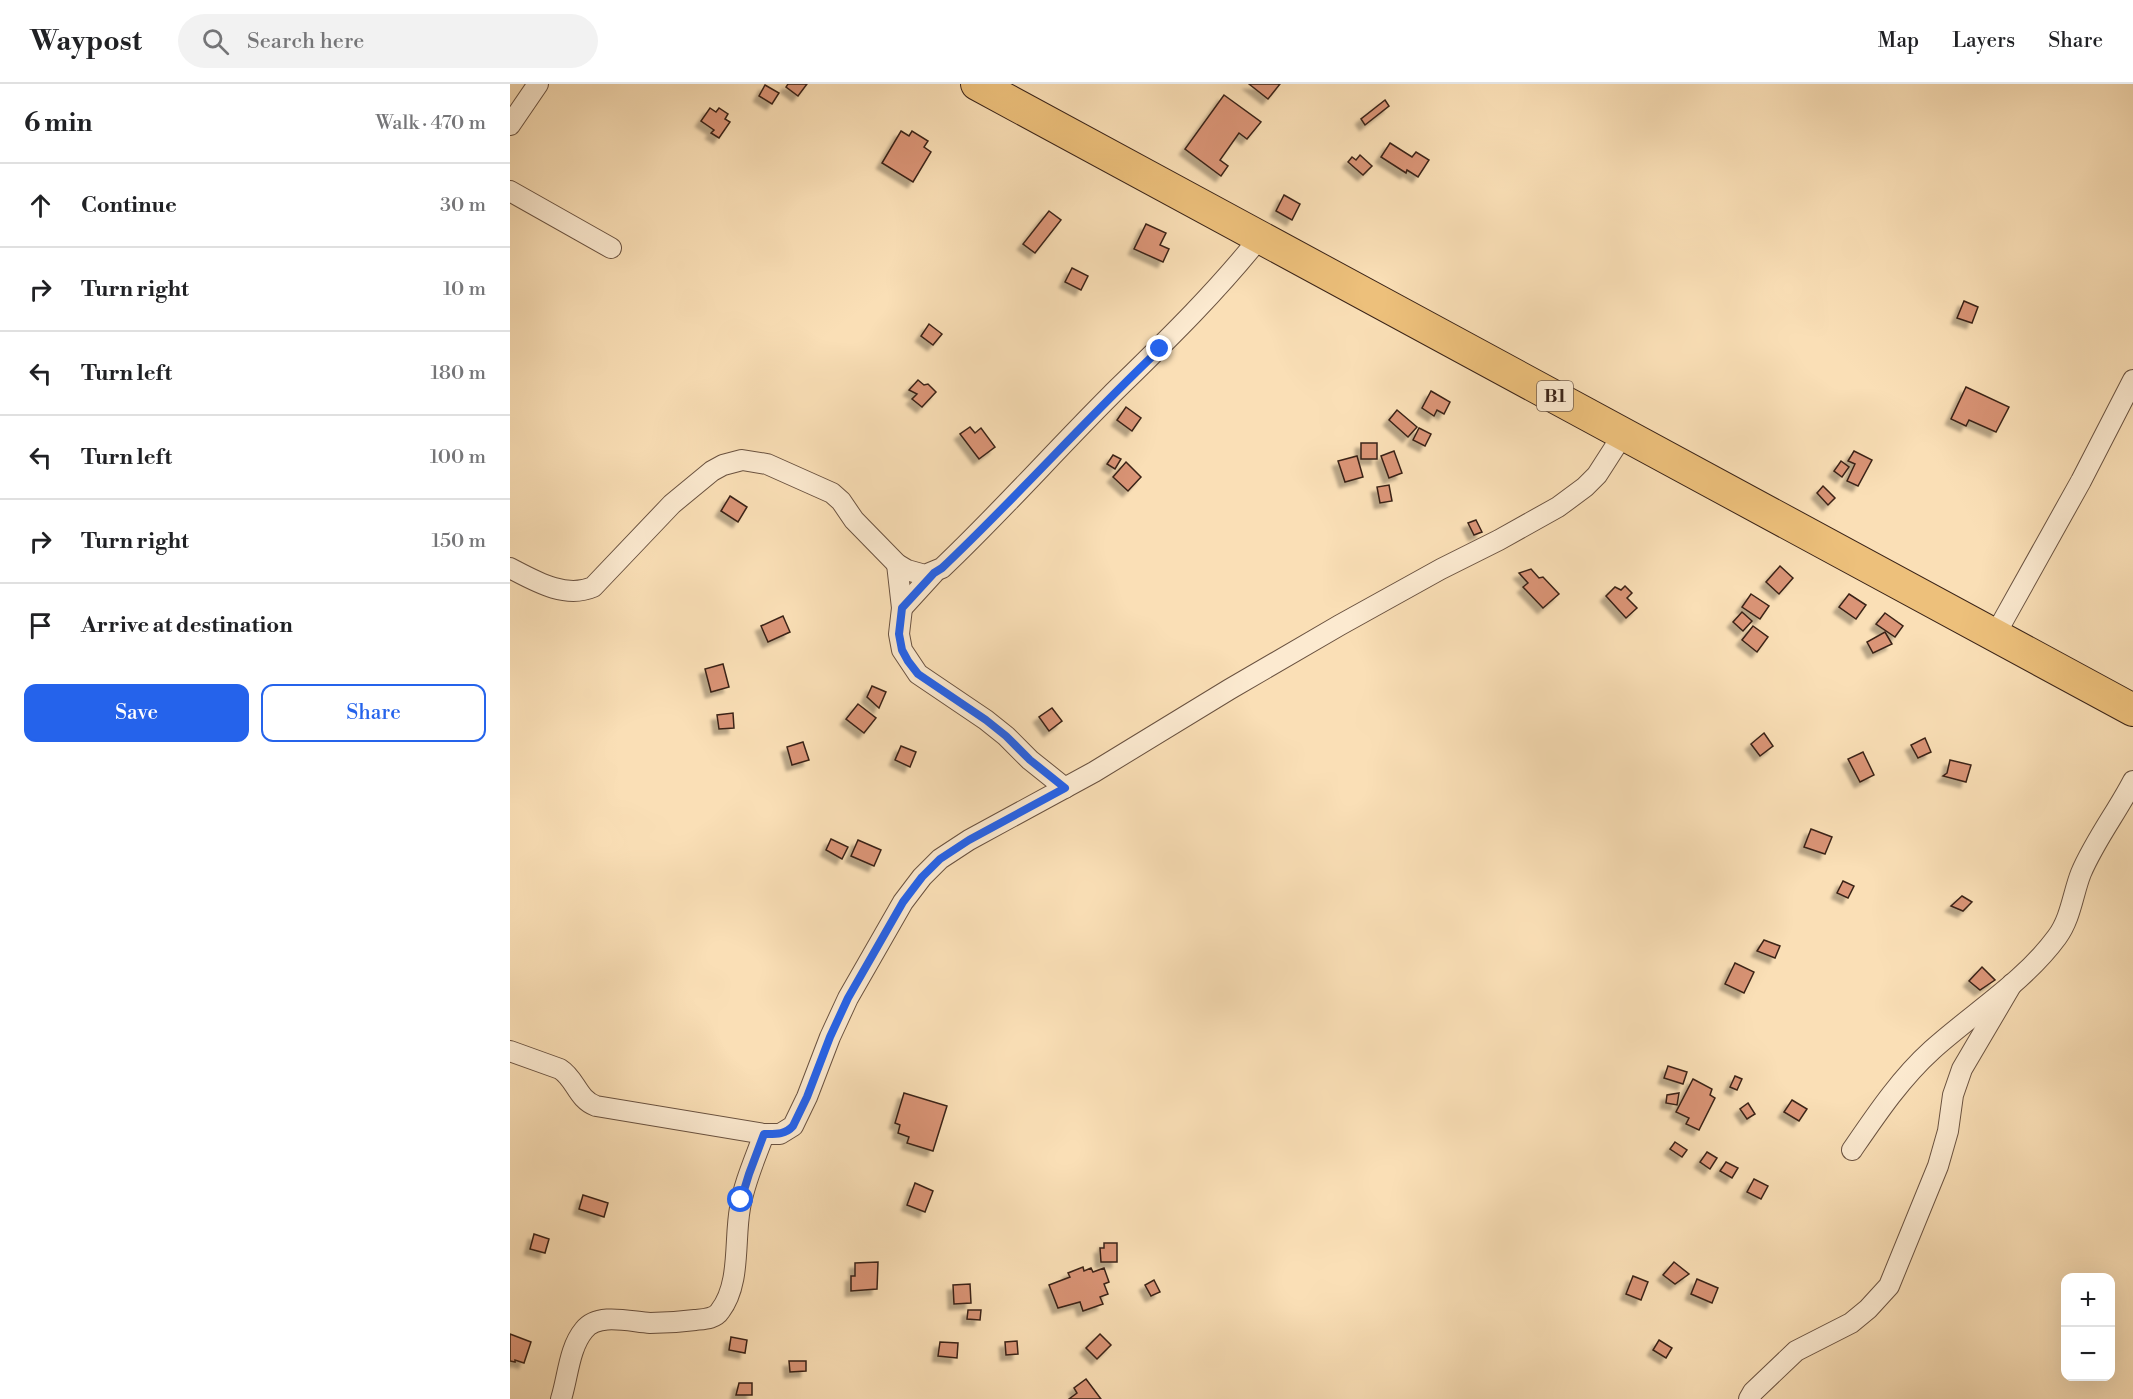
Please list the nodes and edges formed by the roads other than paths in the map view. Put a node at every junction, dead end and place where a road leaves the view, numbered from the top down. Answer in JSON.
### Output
{"nodes":[{"id":1,"x":538,"y":84,"type":"edge"},
{"id":2,"x":977,"y":84,"type":"edge"},
{"id":3,"x":510,"y":125,"type":"edge"},
{"id":4,"x":510,"y":191,"type":"edge"},
{"id":5,"x":1261,"y":236,"type":"junction"},
{"id":6,"x":611,"y":248,"type":"dead end"},
{"id":7,"x":2133,"y":380,"type":"edge"},
{"id":8,"x":1624,"y":433,"type":"junction"},
{"id":9,"x":897,"y":564,"type":"junction"},
{"id":10,"x":510,"y":568,"type":"edge"},
{"id":11,"x":934,"y":573,"type":"junction"},
{"id":12,"x":902,"y":608,"type":"junction"},
{"id":13,"x":1995,"y":635,"type":"junction"},
{"id":14,"x":2133,"y":710,"type":"edge"},
{"id":15,"x":2133,"y":781,"type":"edge"},
{"id":16,"x":1065,"y":788,"type":"junction"},
{"id":17,"x":2012,"y":984,"type":"junction"},
{"id":18,"x":510,"y":1051,"type":"edge"},
{"id":19,"x":764,"y":1134,"type":"junction"},
{"id":20,"x":1852,"y":1150,"type":"dead end"},
{"id":21,"x":561,"y":1399,"type":"edge"},
{"id":22,"x":1749,"y":1399,"type":"edge"}],
"edges":[{"from":1,"to":3,"type":"street"},
{"from":2,"to":5,"type":"highway","number":"B1"},
{"from":4,"to":6,"type":"street"},
{"from":5,"to":8,"type":"highway","number":"B1"},
{"from":5,"to":11,"type":"street"},
{"from":7,"to":13,"type":"street"},
{"from":8,"to":13,"type":"highway","number":"B1"},
{"from":8,"to":16,"type":"street"},
{"from":9,"to":10,"type":"street"},
{"from":9,"to":11,"type":"street"},
{"from":9,"to":12,"type":"street"},
{"from":11,"to":12,"type":"street"},
{"from":12,"to":16,"type":"street"},
{"from":13,"to":14,"type":"highway","number":"B1"},
{"from":15,"to":17,"type":"street"},
{"from":16,"to":19,"type":"street"},
{"from":17,"to":20,"type":"street"},
{"from":17,"to":22,"type":"street"},
{"from":18,"to":19,"type":"street"},
{"from":19,"to":21,"type":"street"}]}
